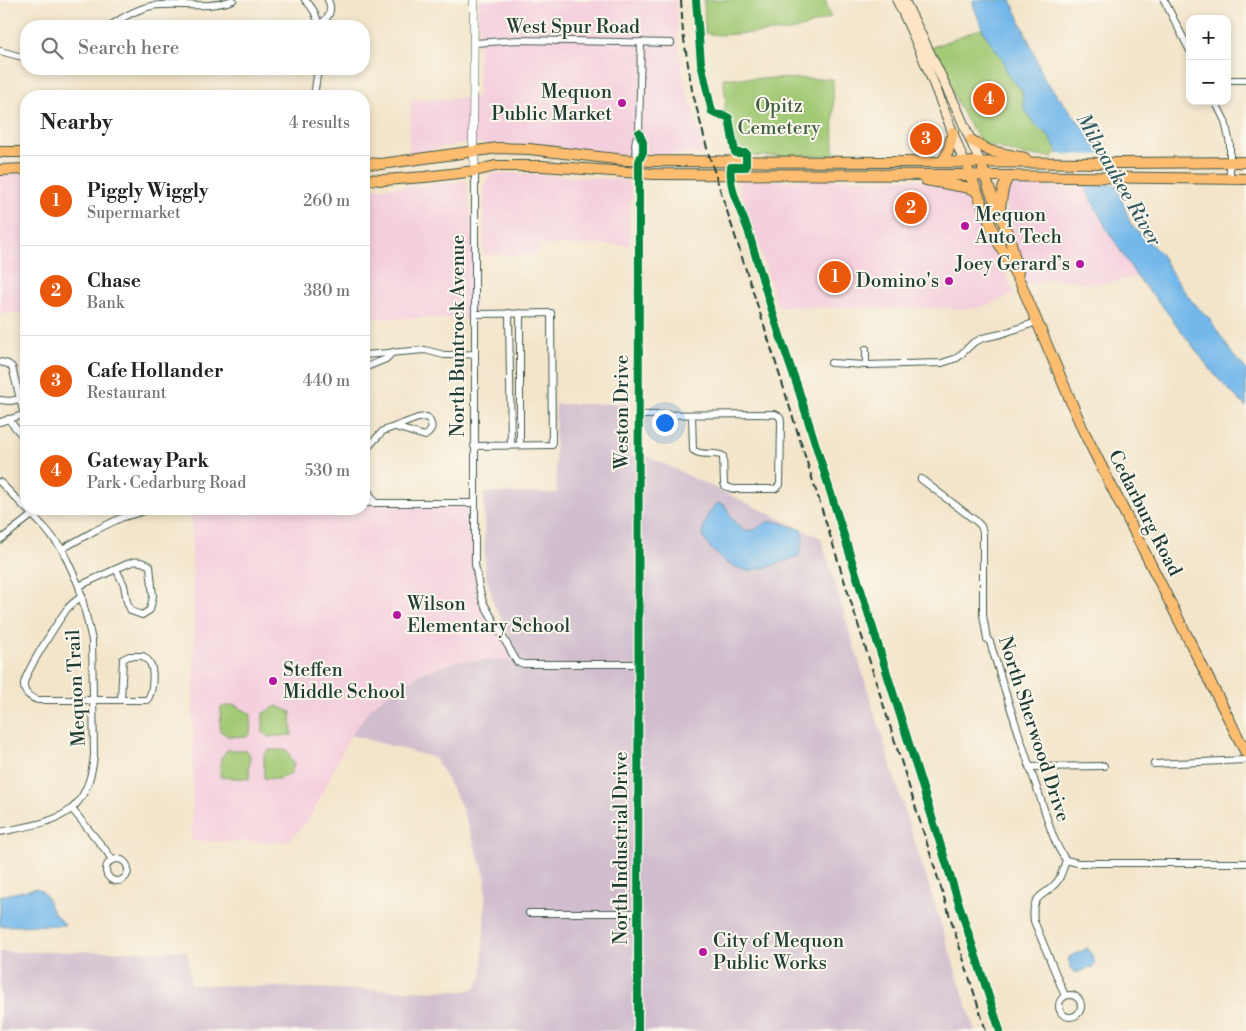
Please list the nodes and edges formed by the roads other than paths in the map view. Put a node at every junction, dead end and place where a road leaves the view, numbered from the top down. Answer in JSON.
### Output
{"nodes":[{"id":1,"x":233,"y":0,"type":"edge"},
{"id":2,"x":305,"y":0,"type":"edge"},
{"id":3,"x":328,"y":0,"type":"edge"},
{"id":4,"x":474,"y":0,"type":"edge"},
{"id":5,"x":898,"y":0,"type":"edge"},
{"id":6,"x":904,"y":0,"type":"edge"},
{"id":7,"x":1164,"y":0,"type":"edge"},
{"id":8,"x":118,"y":20,"type":"edge"},
{"id":9,"x":317,"y":20,"type":"edge"},
{"id":10,"x":326,"y":20,"type":"edge"},
{"id":11,"x":641,"y":42,"type":"junction"},
{"id":12,"x":474,"y":43,"type":"junction"},
{"id":13,"x":671,"y":43,"type":"dead end"},
{"id":14,"x":1186,"y":43,"type":"edge"},
{"id":15,"x":0,"y":51,"type":"edge"},
{"id":16,"x":20,"y":56,"type":"edge"},
{"id":17,"x":317,"y":75,"type":"edge"},
{"id":18,"x":1231,"y":80,"type":"edge"},
{"id":19,"x":1246,"y":80,"type":"edge"},
{"id":20,"x":315,"y":90,"type":"edge"},
{"id":21,"x":1217,"y":105,"type":"edge"},
{"id":22,"x":954,"y":132,"type":"junction"},
{"id":23,"x":971,"y":140,"type":"junction"},
{"id":24,"x":473,"y":151,"type":"junction"},
{"id":25,"x":0,"y":152,"type":"edge"},
{"id":26,"x":20,"y":152,"type":"edge"},
{"id":27,"x":639,"y":161,"type":"junction"},
{"id":28,"x":802,"y":161,"type":"junction"},
{"id":29,"x":942,"y":162,"type":"junction"},
{"id":30,"x":1038,"y":162,"type":"junction"},
{"id":31,"x":1053,"y":162,"type":"junction"},
{"id":32,"x":1230,"y":162,"type":"junction"},
{"id":33,"x":1246,"y":162,"type":"edge"},
{"id":34,"x":370,"y":164,"type":"edge"},
{"id":35,"x":967,"y":168,"type":"junction"},
{"id":36,"x":20,"y":169,"type":"edge"},
{"id":37,"x":982,"y":169,"type":"junction"},
{"id":38,"x":0,"y":170,"type":"edge"},
{"id":39,"x":475,"y":171,"type":"junction"},
{"id":40,"x":638,"y":173,"type":"junction"},
{"id":41,"x":802,"y":175,"type":"junction"},
{"id":42,"x":910,"y":175,"type":"junction"},
{"id":43,"x":1009,"y":176,"type":"junction"},
{"id":44,"x":370,"y":179,"type":"edge"},
{"id":45,"x":1230,"y":179,"type":"junction"},
{"id":46,"x":1246,"y":179,"type":"edge"},
{"id":47,"x":976,"y":191,"type":"junction"},
{"id":48,"x":1000,"y":213,"type":"junction"},
{"id":49,"x":1021,"y":284,"type":"junction"},
{"id":50,"x":509,"y":313,"type":"junction"},
{"id":51,"x":520,"y":313,"type":"junction"},
{"id":52,"x":475,"y":314,"type":"junction"},
{"id":53,"x":1037,"y":322,"type":"junction"},
{"id":54,"x":866,"y":349,"type":"dead end"},
{"id":55,"x":393,"y":352,"type":"junction"},
{"id":56,"x":370,"y":354,"type":"edge"},
{"id":57,"x":475,"y":354,"type":"junction"},
{"id":58,"x":0,"y":362,"type":"edge"},
{"id":59,"x":831,"y":364,"type":"dead end"},
{"id":60,"x":866,"y":365,"type":"junction"},
{"id":61,"x":370,"y":366,"type":"edge"},
{"id":62,"x":20,"y":399,"type":"joint"},
{"id":63,"x":0,"y":400,"type":"edge"},
{"id":64,"x":638,"y":415,"type":"junction"},
{"id":65,"x":692,"y":415,"type":"junction"},
{"id":66,"x":20,"y":416,"type":"edge"},
{"id":67,"x":8,"y":419,"type":"junction"},
{"id":68,"x":0,"y":422,"type":"edge"},
{"id":69,"x":395,"y":427,"type":"junction"},
{"id":70,"x":20,"y":433,"type":"edge"},
{"id":71,"x":370,"y":445,"type":"edge"},
{"id":72,"x":511,"y":445,"type":"junction"},
{"id":73,"x":520,"y":445,"type":"junction"},
{"id":74,"x":474,"y":446,"type":"junction"},
{"id":75,"x":921,"y":479,"type":"dead end"},
{"id":76,"x":0,"y":482,"type":"edge"},
{"id":77,"x":370,"y":495,"type":"edge"},
{"id":78,"x":20,"y":503,"type":"edge"},
{"id":79,"x":370,"y":503,"type":"edge"},
{"id":80,"x":375,"y":503,"type":"junction"},
{"id":81,"x":474,"y":503,"type":"junction"},
{"id":82,"x":32,"y":515,"type":"joint"},
{"id":83,"x":133,"y":515,"type":"edge"},
{"id":84,"x":0,"y":540,"type":"edge"},
{"id":85,"x":62,"y":549,"type":"junction"},
{"id":86,"x":116,"y":569,"type":"junction"},
{"id":87,"x":79,"y":586,"type":"junction"},
{"id":88,"x":82,"y":596,"type":"junction"},
{"id":89,"x":638,"y":664,"type":"junction"},
{"id":90,"x":121,"y":700,"type":"junction"},
{"id":91,"x":93,"y":701,"type":"junction"},
{"id":92,"x":1246,"y":754,"type":"edge"},
{"id":93,"x":1246,"y":760,"type":"edge"},
{"id":94,"x":1154,"y":764,"type":"dead end"},
{"id":95,"x":1104,"y":766,"type":"dead end"},
{"id":96,"x":1029,"y":767,"type":"junction"},
{"id":97,"x":72,"y":810,"type":"junction"},
{"id":98,"x":0,"y":832,"type":"edge"},
{"id":99,"x":112,"y":860,"type":"dead end"},
{"id":100,"x":1066,"y":860,"type":"junction"},
{"id":101,"x":1246,"y":863,"type":"edge"},
{"id":102,"x":530,"y":912,"type":"dead end"},
{"id":103,"x":638,"y":913,"type":"junction"},
{"id":104,"x":1065,"y":996,"type":"dead end"},
{"id":105,"x":638,"y":1031,"type":"edge"}],
"edges":[{"from":1,"to":8,"type":"street"},
{"from":2,"to":9,"type":"street"},
{"from":3,"to":10,"type":"street"},
{"from":4,"to":12,"type":"street","name":"North Buntrock Avenue"},
{"from":5,"to":22,"type":"main road","name":"Cedarburg Road"},
{"from":6,"to":23,"type":"main road","name":"Cedarburg Road"},
{"from":7,"to":14,"type":"street"},
{"from":11,"to":12,"type":"street","name":"West Spur Road"},
{"from":11,"to":13,"type":"street","name":"West Spur Road"},
{"from":11,"to":27,"type":"street"},
{"from":12,"to":24,"type":"street","name":"North Buntrock Avenue"},
{"from":15,"to":16,"type":"street"},
{"from":17,"to":20,"type":"street"},
{"from":18,"to":19,"type":"street"},
{"from":21,"to":32,"type":"street"},
{"from":22,"to":29,"type":"main road"},
{"from":22,"to":35,"type":"main road","name":"Cedarburg Road"},
{"from":23,"to":30,"type":"main road"},
{"from":23,"to":37,"type":"main road","name":"Cedarburg Road"},
{"from":24,"to":27,"type":"main road"},
{"from":24,"to":34,"type":"main road"},
{"from":24,"to":39,"type":"street","name":"North Buntrock Avenue"},
{"from":25,"to":26,"type":"main road"},
{"from":27,"to":28,"type":"main road"},
{"from":27,"to":40,"type":"street","name":"Weston Drive"},
{"from":28,"to":29,"type":"main road"},
{"from":28,"to":41,"type":"main road"},
{"from":29,"to":35,"type":"main road"},
{"from":30,"to":31,"type":"main road"},
{"from":30,"to":37,"type":"main road"},
{"from":31,"to":32,"type":"main road"},
{"from":31,"to":37,"type":"main road"},
{"from":32,"to":33,"type":"main road"},
{"from":32,"to":45,"type":"street"},
{"from":35,"to":37,"type":"main road"},
{"from":35,"to":37,"type":"main road"},
{"from":35,"to":42,"type":"main road"},
{"from":35,"to":47,"type":"main road","name":"Cedarburg Road"},
{"from":36,"to":38,"type":"main road"},
{"from":37,"to":43,"type":"main road"},
{"from":37,"to":48,"type":"main road","name":"Cedarburg Road"},
{"from":39,"to":40,"type":"main road"},
{"from":39,"to":44,"type":"main road"},
{"from":39,"to":52,"type":"street","name":"North Buntrock Avenue"},
{"from":40,"to":41,"type":"main road"},
{"from":40,"to":64,"type":"street","name":"Weston Drive"},
{"from":41,"to":42,"type":"main road"},
{"from":42,"to":47,"type":"main road"},
{"from":43,"to":45,"type":"main road"},
{"from":43,"to":48,"type":"main road"},
{"from":45,"to":46,"type":"main road"},
{"from":47,"to":49,"type":"main road","name":"Cedarburg Road"},
{"from":48,"to":49,"type":"main road","name":"Cedarburg Road"},
{"from":49,"to":53,"type":"main road","name":"Cedarburg Road"},
{"from":50,"to":51,"type":"street"},
{"from":50,"to":52,"type":"street"},
{"from":50,"to":72,"type":"street"},
{"from":51,"to":73,"type":"street"},
{"from":51,"to":73,"type":"street"},
{"from":52,"to":57,"type":"street","name":"North Buntrock Avenue"},
{"from":53,"to":60,"type":"street"},
{"from":53,"to":92,"type":"main road","name":"Cedarburg Road"},
{"from":54,"to":60,"type":"street"},
{"from":55,"to":56,"type":"street"},
{"from":55,"to":57,"type":"street"},
{"from":55,"to":61,"type":"street"},
{"from":57,"to":74,"type":"street","name":"North Buntrock Avenue"},
{"from":58,"to":62,"type":"street"},
{"from":59,"to":60,"type":"street"},
{"from":62,"to":63,"type":"street"},
{"from":64,"to":65,"type":"street"},
{"from":64,"to":89,"type":"street","name":"Weston Drive"},
{"from":65,"to":65,"type":"street"},
{"from":66,"to":67,"type":"street"},
{"from":67,"to":68,"type":"street"},
{"from":67,"to":70,"type":"street"},
{"from":69,"to":69,"type":"street"},
{"from":69,"to":71,"type":"street"},
{"from":72,"to":73,"type":"street"},
{"from":72,"to":74,"type":"street"},
{"from":74,"to":81,"type":"street","name":"North Buntrock Avenue"},
{"from":75,"to":96,"type":"street","name":"North Sherwood Drive"},
{"from":76,"to":78,"type":"street","name":"Mequon Trail"},
{"from":77,"to":80,"type":"street"},
{"from":79,"to":80,"type":"street"},
{"from":80,"to":81,"type":"street"},
{"from":81,"to":89,"type":"street","name":"North Buntrock Avenue"},
{"from":82,"to":84,"type":"street"},
{"from":82,"to":85,"type":"street","name":"Mequon Trail"},
{"from":83,"to":85,"type":"street"},
{"from":85,"to":87,"type":"street","name":"Mequon Trail"},
{"from":86,"to":86,"type":"street"},
{"from":86,"to":87,"type":"street"},
{"from":87,"to":88,"type":"street","name":"Mequon Trail"},
{"from":88,"to":91,"type":"street","name":"Mequon Trail"},
{"from":88,"to":91,"type":"street"},
{"from":89,"to":103,"type":"street","name":"North Industrial Drive"},
{"from":90,"to":90,"type":"street"},
{"from":90,"to":91,"type":"street"},
{"from":91,"to":97,"type":"street","name":"Mequon Trail"},
{"from":93,"to":94,"type":"street"},
{"from":95,"to":96,"type":"street"},
{"from":96,"to":100,"type":"street","name":"North Sherwood Drive"},
{"from":97,"to":98,"type":"street"},
{"from":97,"to":99,"type":"street"},
{"from":100,"to":101,"type":"street"},
{"from":100,"to":104,"type":"street"},
{"from":102,"to":103,"type":"street"},
{"from":103,"to":105,"type":"street","name":"North Industrial Drive"}]}
